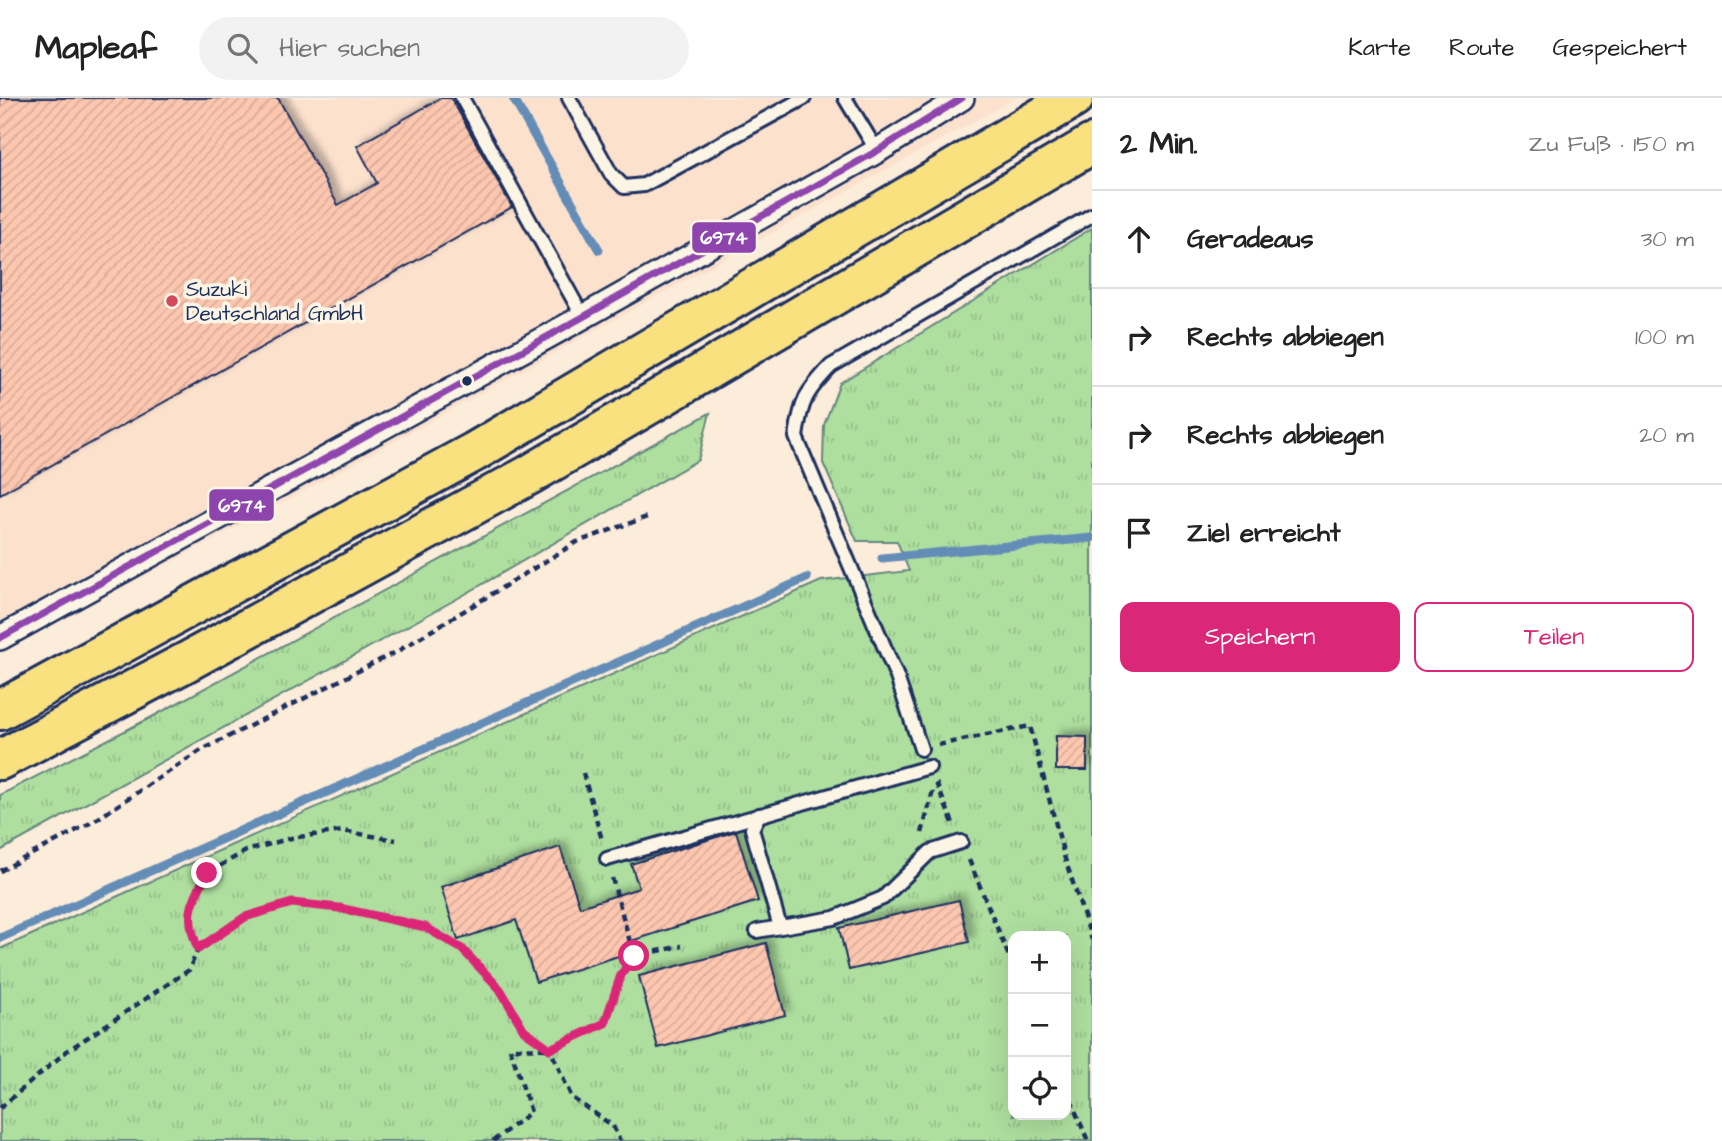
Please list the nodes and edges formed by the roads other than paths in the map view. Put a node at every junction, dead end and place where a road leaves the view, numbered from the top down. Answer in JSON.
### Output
{"nodes":[{"id":1,"x":462,"y":98,"type":"edge"},
{"id":2,"x":569,"y":98,"type":"edge"},
{"id":3,"x":804,"y":98,"type":"edge"},
{"id":4,"x":845,"y":98,"type":"edge"},
{"id":5,"x":962,"y":98,"type":"edge"},
{"id":6,"x":1074,"y":98,"type":"edge"},
{"id":7,"x":1092,"y":144,"type":"edge"},
{"id":8,"x":877,"y":151,"type":"junction"},
{"id":9,"x":1092,"y":215,"type":"edge"},
{"id":10,"x":583,"y":317,"type":"junction"},
{"id":11,"x":0,"y":638,"type":"edge"},
{"id":12,"x":0,"y":710,"type":"edge"},
{"id":13,"x":921,"y":749,"type":"road end"},
{"id":14,"x":0,"y":761,"type":"edge"},
{"id":15,"x":929,"y":767,"type":"dead end"},
{"id":16,"x":759,"y":816,"type":"junction"},
{"id":17,"x":961,"y":842,"type":"dead end"},
{"id":18,"x":607,"y":859,"type":"dead end"},
{"id":19,"x":780,"y":928,"type":"junction"},
{"id":20,"x":757,"y":931,"type":"dead end"}],
"edges":[{"from":1,"to":10,"type":"lane"},
{"from":2,"to":3,"type":"lane"},
{"from":4,"to":8,"type":"lane"},
{"from":5,"to":8,"type":"street"},
{"from":6,"to":12,"type":"highway"},
{"from":7,"to":14,"type":"highway"},
{"from":8,"to":10,"type":"street"},
{"from":9,"to":13,"type":"lane"},
{"from":10,"to":11,"type":"street"},
{"from":15,"to":16,"type":"lane"},
{"from":16,"to":18,"type":"lane"},
{"from":16,"to":19,"type":"lane"},
{"from":17,"to":19,"type":"lane"},
{"from":19,"to":20,"type":"lane"}]}
